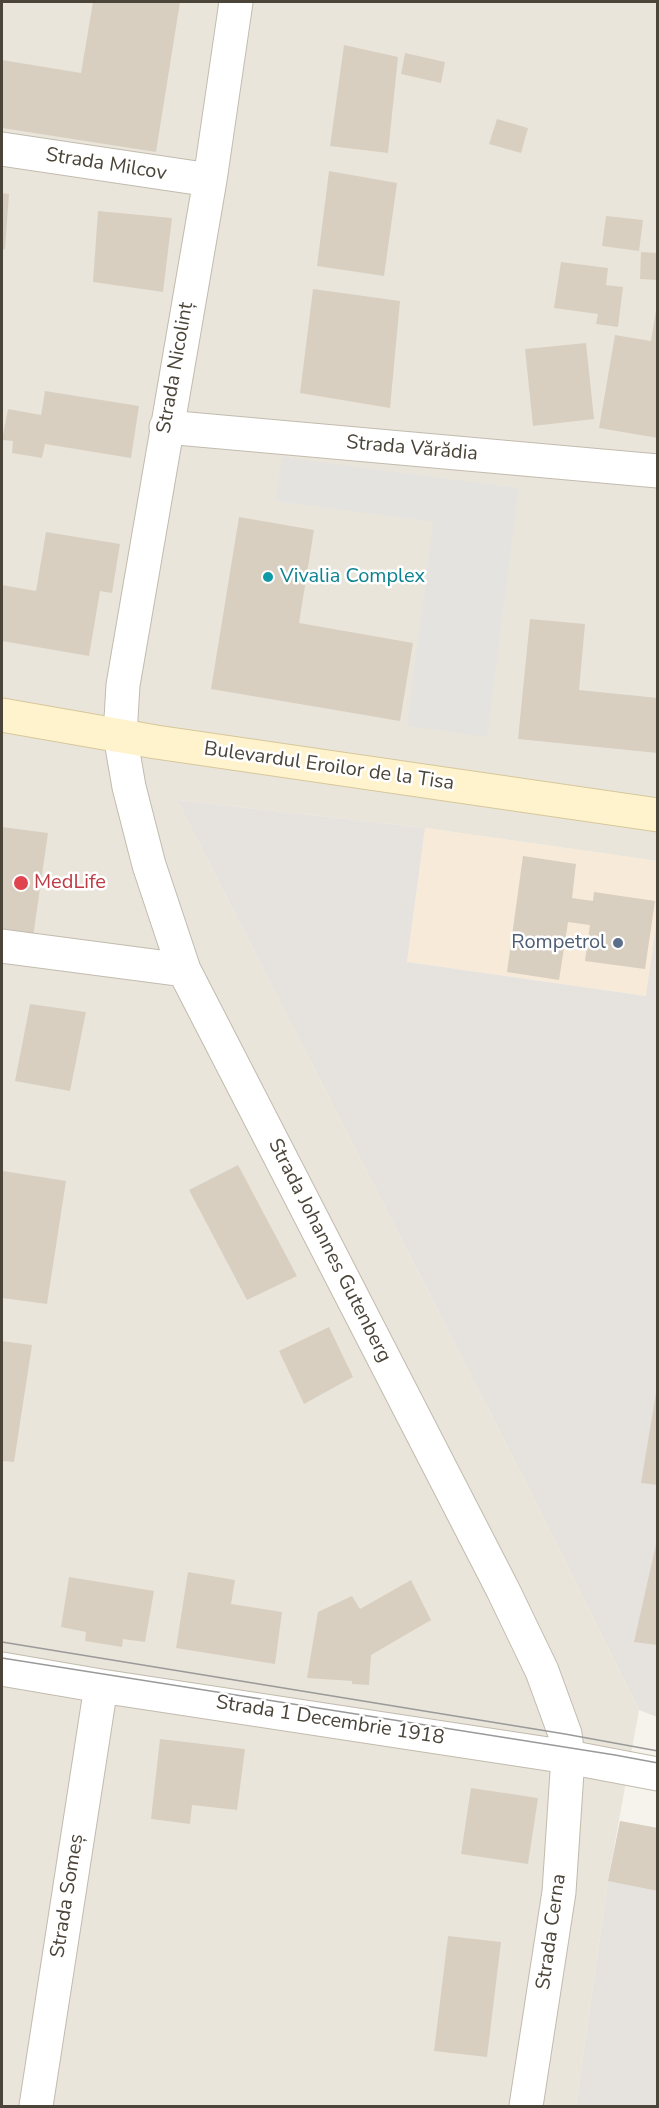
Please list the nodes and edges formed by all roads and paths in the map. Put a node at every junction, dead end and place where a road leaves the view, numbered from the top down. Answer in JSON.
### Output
{"nodes":[{"id":1,"x":236,"y":2,"type":"edge"},
{"id":2,"x":2,"y":149,"type":"edge"},
{"id":3,"x":210,"y":180,"type":"junction"},
{"id":4,"x":166,"y":427,"type":"junction"},
{"id":5,"x":657,"y":471,"type":"edge"},
{"id":6,"x":2,"y":715,"type":"edge"},
{"id":7,"x":120,"y":735,"type":"junction"},
{"id":8,"x":657,"y":815,"type":"edge"},
{"id":9,"x":2,"y":946,"type":"edge"},
{"id":10,"x":184,"y":970,"type":"junction"},
{"id":11,"x":2,"y":1669,"type":"edge"},
{"id":12,"x":101,"y":1686,"type":"junction"},
{"id":13,"x":568,"y":1757,"type":"junction"},
{"id":14,"x":657,"y":1774,"type":"edge"},
{"id":15,"x":36,"y":2106,"type":"edge"},
{"id":16,"x":526,"y":2106,"type":"edge"}],
"edges":[{"from":1,"to":3,"type":"street","name":"Strada Nicolinț"},
{"from":2,"to":3,"type":"street","name":"Strada Milcov"},
{"from":3,"to":4,"type":"street","name":"Strada Nicolinț"},
{"from":4,"to":5,"type":"street","name":"Strada Vărădia"},
{"from":4,"to":7,"type":"street","name":"Strada Nicolinț"},
{"from":6,"to":7,"type":"street","name":"Bulevardul Eroilor de la Tisa"},
{"from":7,"to":8,"type":"street","name":"Bulevardul Eroilor de la Tisa"},
{"from":7,"to":10,"type":"street","name":"Strada Johannes Gutenberg"},
{"from":9,"to":10,"type":"street"},
{"from":10,"to":13,"type":"street","name":"Strada Johannes Gutenberg"},
{"from":11,"to":12,"type":"street","name":"Strada 1 Decembrie 1918"},
{"from":12,"to":13,"type":"street","name":"Strada 1 Decembrie 1918"},
{"from":12,"to":15,"type":"street","name":"Strada Someș"},
{"from":13,"to":14,"type":"street","name":"Strada 1 Decembrie 1918"},
{"from":13,"to":16,"type":"street","name":"Strada Cerna"}]}
